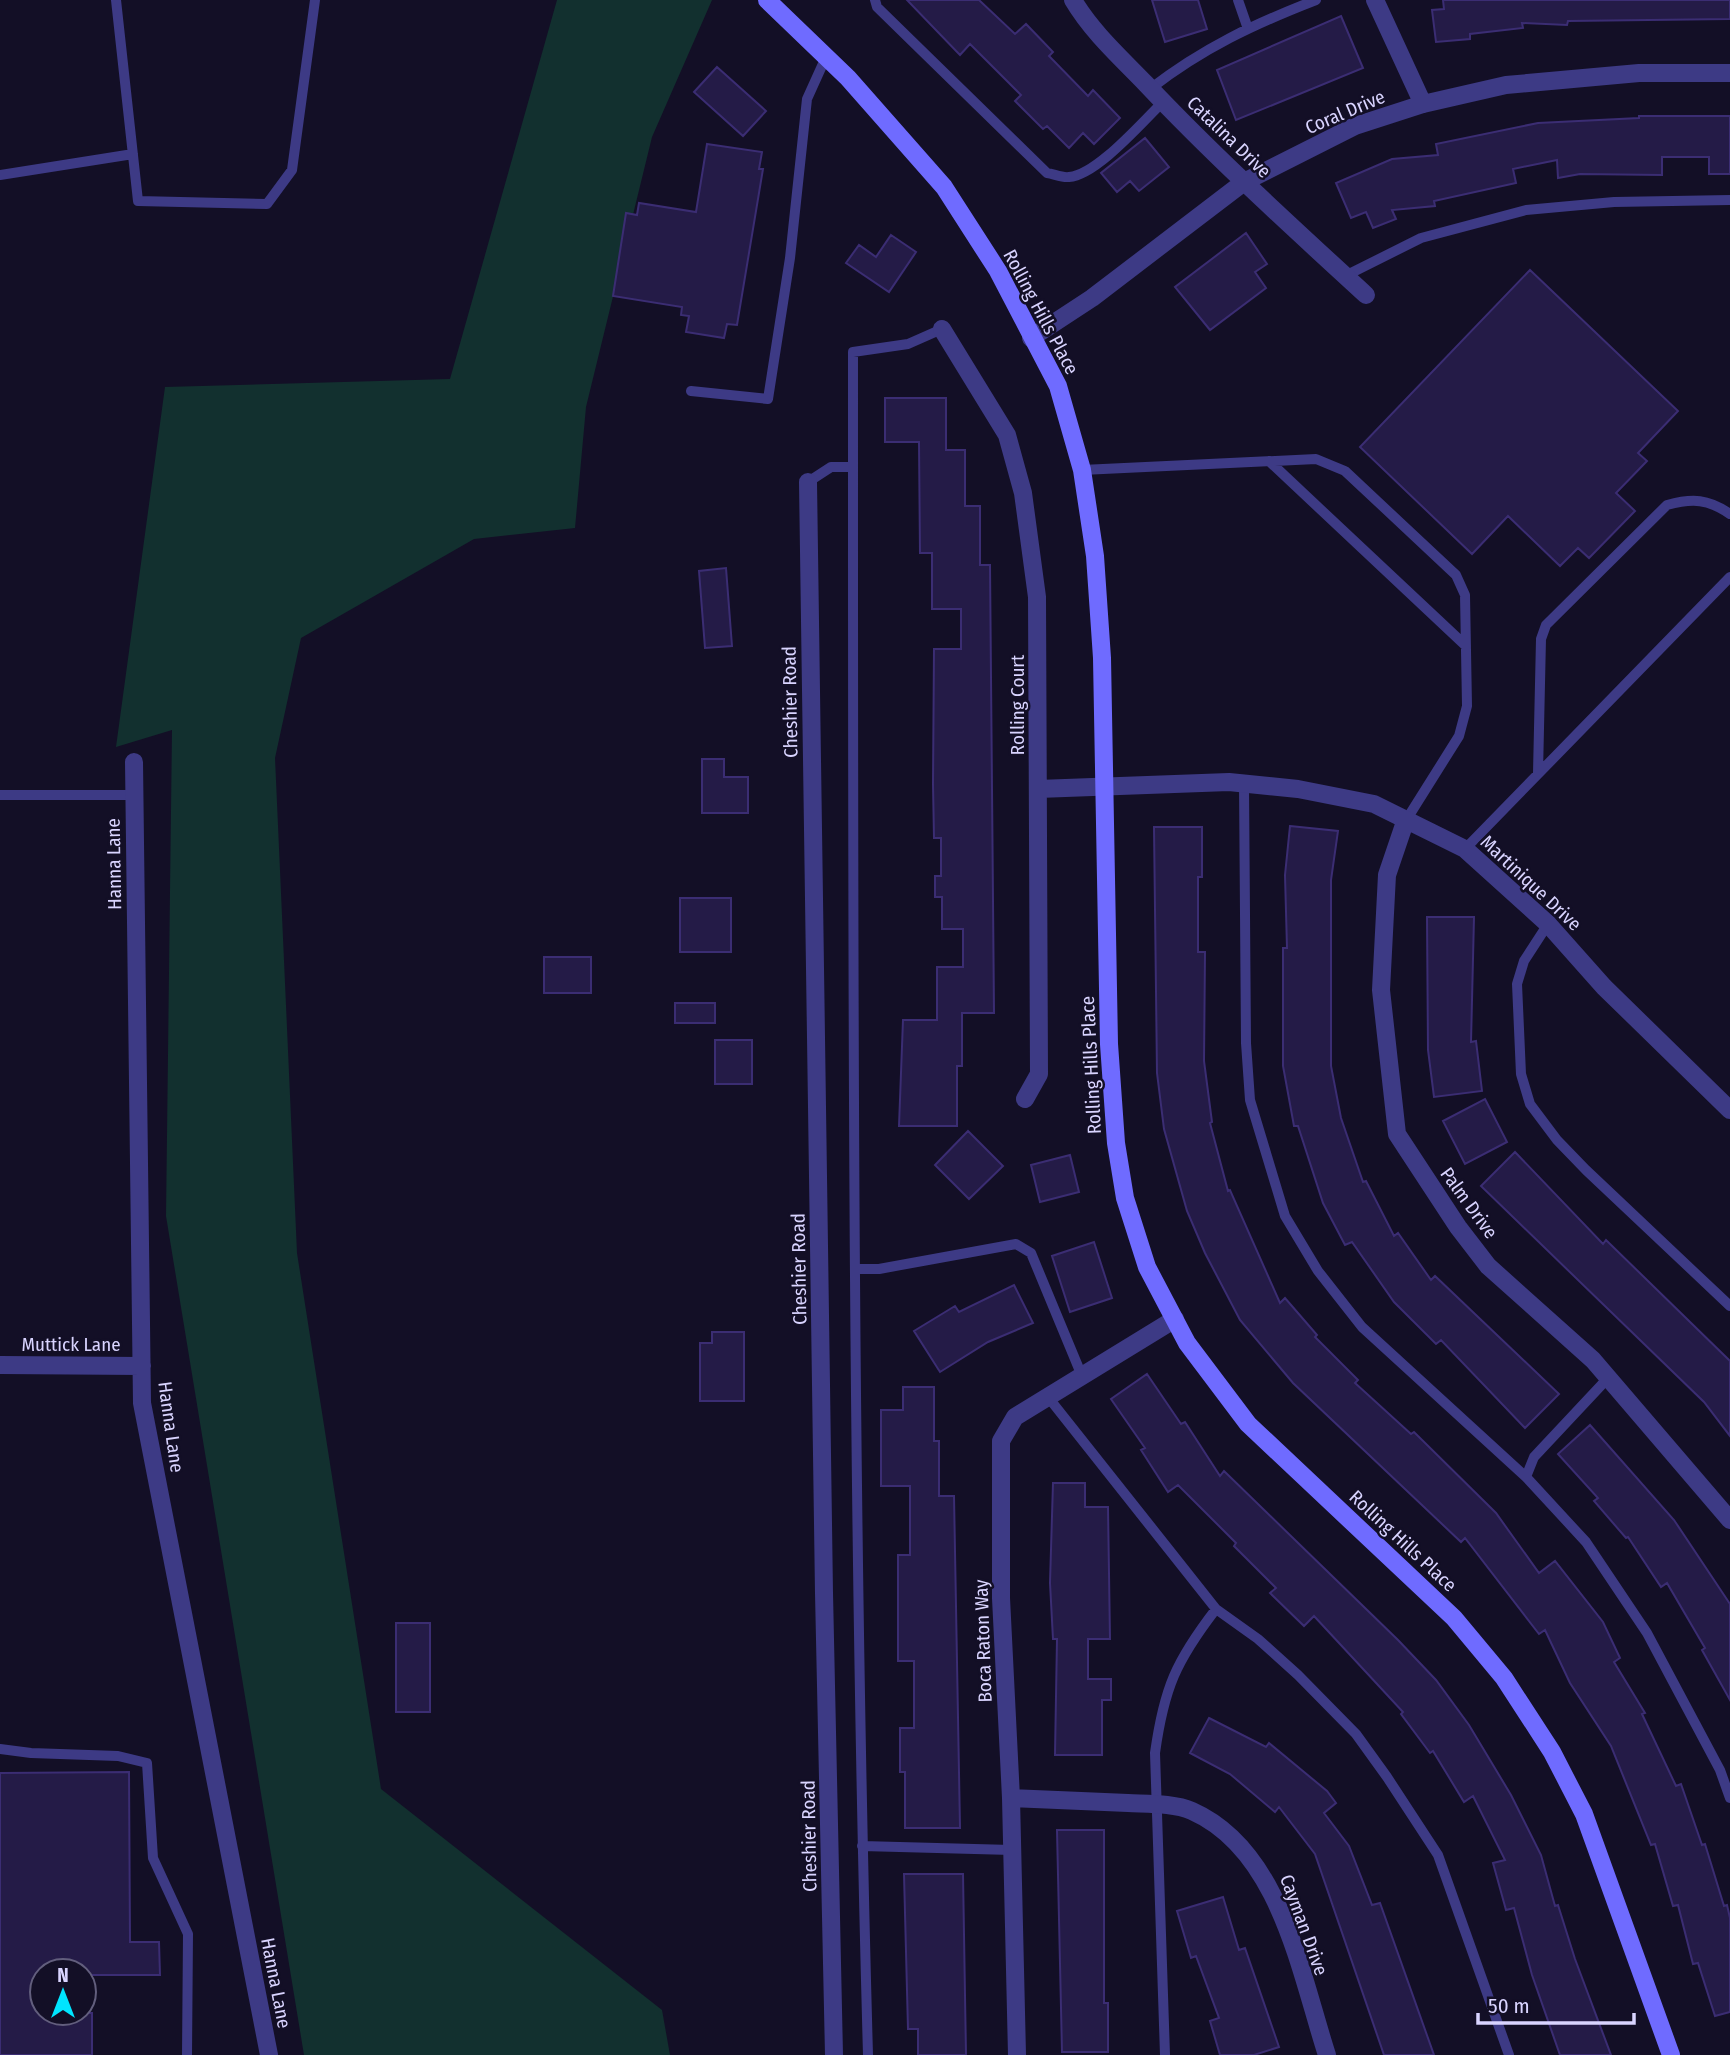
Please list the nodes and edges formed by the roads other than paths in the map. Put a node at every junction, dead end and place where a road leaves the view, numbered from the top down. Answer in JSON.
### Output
{"nodes":[{"id":1,"x":116,"y":0,"type":"edge"},
{"id":2,"x":315,"y":0,"type":"edge"},
{"id":3,"x":767,"y":0,"type":"edge"},
{"id":4,"x":875,"y":0,"type":"edge"},
{"id":5,"x":1073,"y":0,"type":"edge"},
{"id":6,"x":1238,"y":0,"type":"edge"},
{"id":7,"x":1316,"y":0,"type":"edge"},
{"id":8,"x":1376,"y":0,"type":"edge"},
{"id":9,"x":1247,"y":26,"type":"junction"},
{"id":10,"x":826,"y":57,"type":"junction"},
{"id":11,"x":1730,"y":73,"type":"edge"},
{"id":12,"x":1157,"y":95,"type":"junction"},
{"id":13,"x":1423,"y":104,"type":"junction"},
{"id":14,"x":132,"y":154,"type":"junction"},
{"id":15,"x":0,"y":176,"type":"edge"},
{"id":16,"x":1244,"y":182,"type":"junction"},
{"id":17,"x":1730,"y":200,"type":"edge"},
{"id":18,"x":1345,"y":276,"type":"junction"},
{"id":19,"x":1366,"y":295,"type":"dead end"},
{"id":20,"x":942,"y":329,"type":"joint"},
{"id":21,"x":1031,"y":338,"type":"junction"},
{"id":22,"x":691,"y":391,"type":"dead end"},
{"id":23,"x":1269,"y":461,"type":"junction"},
{"id":24,"x":853,"y":467,"type":"junction"},
{"id":25,"x":1082,"y":470,"type":"junction"},
{"id":26,"x":808,"y":482,"type":"joint"},
{"id":27,"x":1730,"y":514,"type":"edge"},
{"id":28,"x":1730,"y":578,"type":"edge"},
{"id":29,"x":1466,"y":646,"type":"junction"},
{"id":30,"x":134,"y":762,"type":"dead end"},
{"id":31,"x":1538,"y":773,"type":"junction"},
{"id":32,"x":1244,"y":784,"type":"junction"},
{"id":33,"x":1104,"y":786,"type":"junction"},
{"id":34,"x":1038,"y":789,"type":"junction"},
{"id":35,"x":0,"y":795,"type":"edge"},
{"id":36,"x":135,"y":795,"type":"junction"},
{"id":37,"x":1405,"y":822,"type":"junction"},
{"id":38,"x":1465,"y":849,"type":"junction"},
{"id":39,"x":1548,"y":924,"type":"junction"},
{"id":40,"x":1025,"y":1099,"type":"dead end"},
{"id":41,"x":1730,"y":1110,"type":"edge"},
{"id":42,"x":855,"y":1269,"type":"junction"},
{"id":43,"x":1730,"y":1306,"type":"edge"},
{"id":44,"x":1175,"y":1319,"type":"junction"},
{"id":45,"x":0,"y":1365,"type":"edge"},
{"id":46,"x":142,"y":1366,"type":"junction"},
{"id":47,"x":1082,"y":1376,"type":"junction"},
{"id":48,"x":1608,"y":1378,"type":"junction"},
{"id":49,"x":1048,"y":1397,"type":"junction"},
{"id":50,"x":1527,"y":1477,"type":"junction"},
{"id":51,"x":1730,"y":1520,"type":"edge"},
{"id":52,"x":1216,"y":1609,"type":"junction"},
{"id":53,"x":0,"y":1749,"type":"edge"},
{"id":54,"x":1011,"y":1798,"type":"junction"},
{"id":55,"x":1730,"y":1798,"type":"edge"},
{"id":56,"x":1158,"y":1805,"type":"junction"},
{"id":57,"x":862,"y":1846,"type":"junction"},
{"id":58,"x":1012,"y":1850,"type":"junction"},
{"id":59,"x":187,"y":2055,"type":"edge"},
{"id":60,"x":269,"y":2055,"type":"edge"},
{"id":61,"x":834,"y":2055,"type":"edge"},
{"id":62,"x":868,"y":2055,"type":"edge"},
{"id":63,"x":1017,"y":2055,"type":"edge"},
{"id":64,"x":1165,"y":2055,"type":"edge"},
{"id":65,"x":1327,"y":2055,"type":"edge"},
{"id":66,"x":1509,"y":2055,"type":"edge"},
{"id":67,"x":1671,"y":2055,"type":"edge"}],
"edges":[{"from":1,"to":14,"type":"lane"},
{"from":2,"to":14,"type":"lane"},
{"from":3,"to":10,"type":"street","name":"Rolling Hills Place"},
{"from":4,"to":12,"type":"lane"},
{"from":5,"to":12,"type":"street","name":"Catalina Drive"},
{"from":6,"to":9,"type":"lane"},
{"from":7,"to":9,"type":"lane"},
{"from":8,"to":13,"type":"street"},
{"from":9,"to":12,"type":"lane"},
{"from":10,"to":21,"type":"street","name":"Rolling Hills Place"},
{"from":10,"to":22,"type":"lane"},
{"from":11,"to":13,"type":"street","name":"Coral Drive"},
{"from":12,"to":16,"type":"street","name":"Catalina Drive"},
{"from":13,"to":16,"type":"street","name":"Coral Drive"},
{"from":14,"to":15,"type":"lane"},
{"from":16,"to":18,"type":"street","name":"Catalina Drive"},
{"from":16,"to":21,"type":"street","name":"Coral Drive"},
{"from":17,"to":18,"type":"lane"},
{"from":18,"to":19,"type":"street","name":"Catalina Drive"},
{"from":20,"to":24,"type":"lane"},
{"from":20,"to":34,"type":"street","name":"Rolling Court"},
{"from":21,"to":25,"type":"street","name":"Rolling Hills Place"},
{"from":23,"to":25,"type":"lane"},
{"from":23,"to":29,"type":"lane"},
{"from":23,"to":29,"type":"lane"},
{"from":24,"to":26,"type":"lane"},
{"from":24,"to":42,"type":"lane"},
{"from":25,"to":33,"type":"street","name":"Rolling Hills Place"},
{"from":26,"to":61,"type":"street","name":"Cheshier Road"},
{"from":27,"to":31,"type":"lane"},
{"from":28,"to":31,"type":"lane"},
{"from":29,"to":37,"type":"lane"},
{"from":30,"to":36,"type":"street","name":"Hanna Lane"},
{"from":31,"to":38,"type":"lane"},
{"from":32,"to":33,"type":"street","name":"Martinique Drive"},
{"from":32,"to":37,"type":"street","name":"Martinique Drive"},
{"from":32,"to":50,"type":"lane"},
{"from":33,"to":34,"type":"street","name":"Martinique Drive"},
{"from":33,"to":44,"type":"street","name":"Rolling Hills Place"},
{"from":34,"to":40,"type":"street","name":"Rolling Court"},
{"from":35,"to":36,"type":"lane","name":"Hanna Lane"},
{"from":36,"to":46,"type":"street","name":"Hanna Lane"},
{"from":37,"to":38,"type":"street","name":"Martinique Drive"},
{"from":37,"to":48,"type":"street","name":"Palm Drive"},
{"from":38,"to":39,"type":"street","name":"Martinique Drive"},
{"from":39,"to":41,"type":"street","name":"Martinique Drive"},
{"from":39,"to":43,"type":"lane"},
{"from":42,"to":47,"type":"lane"},
{"from":42,"to":57,"type":"lane"},
{"from":44,"to":47,"type":"street","name":"Boca Raton Way"},
{"from":44,"to":67,"type":"street","name":"Rolling Hills Place"},
{"from":45,"to":46,"type":"street","name":"Muttick Lane"},
{"from":46,"to":60,"type":"street","name":"Hanna Lane"},
{"from":47,"to":49,"type":"street","name":"Boca Raton Way"},
{"from":48,"to":50,"type":"lane"},
{"from":48,"to":51,"type":"street","name":"Palm Drive"},
{"from":49,"to":52,"type":"lane"},
{"from":49,"to":54,"type":"street","name":"Boca Raton Way"},
{"from":50,"to":55,"type":"lane"},
{"from":52,"to":56,"type":"lane"},
{"from":52,"to":66,"type":"lane"},
{"from":53,"to":59,"type":"lane"},
{"from":54,"to":56,"type":"street","name":"Cayman Drive"},
{"from":54,"to":58,"type":"street","name":"Boca Raton Way"},
{"from":56,"to":64,"type":"lane"},
{"from":56,"to":65,"type":"street","name":"Cayman Drive"},
{"from":57,"to":58,"type":"lane"},
{"from":57,"to":62,"type":"lane"},
{"from":58,"to":63,"type":"street","name":"Boca Raton Way"}]}
